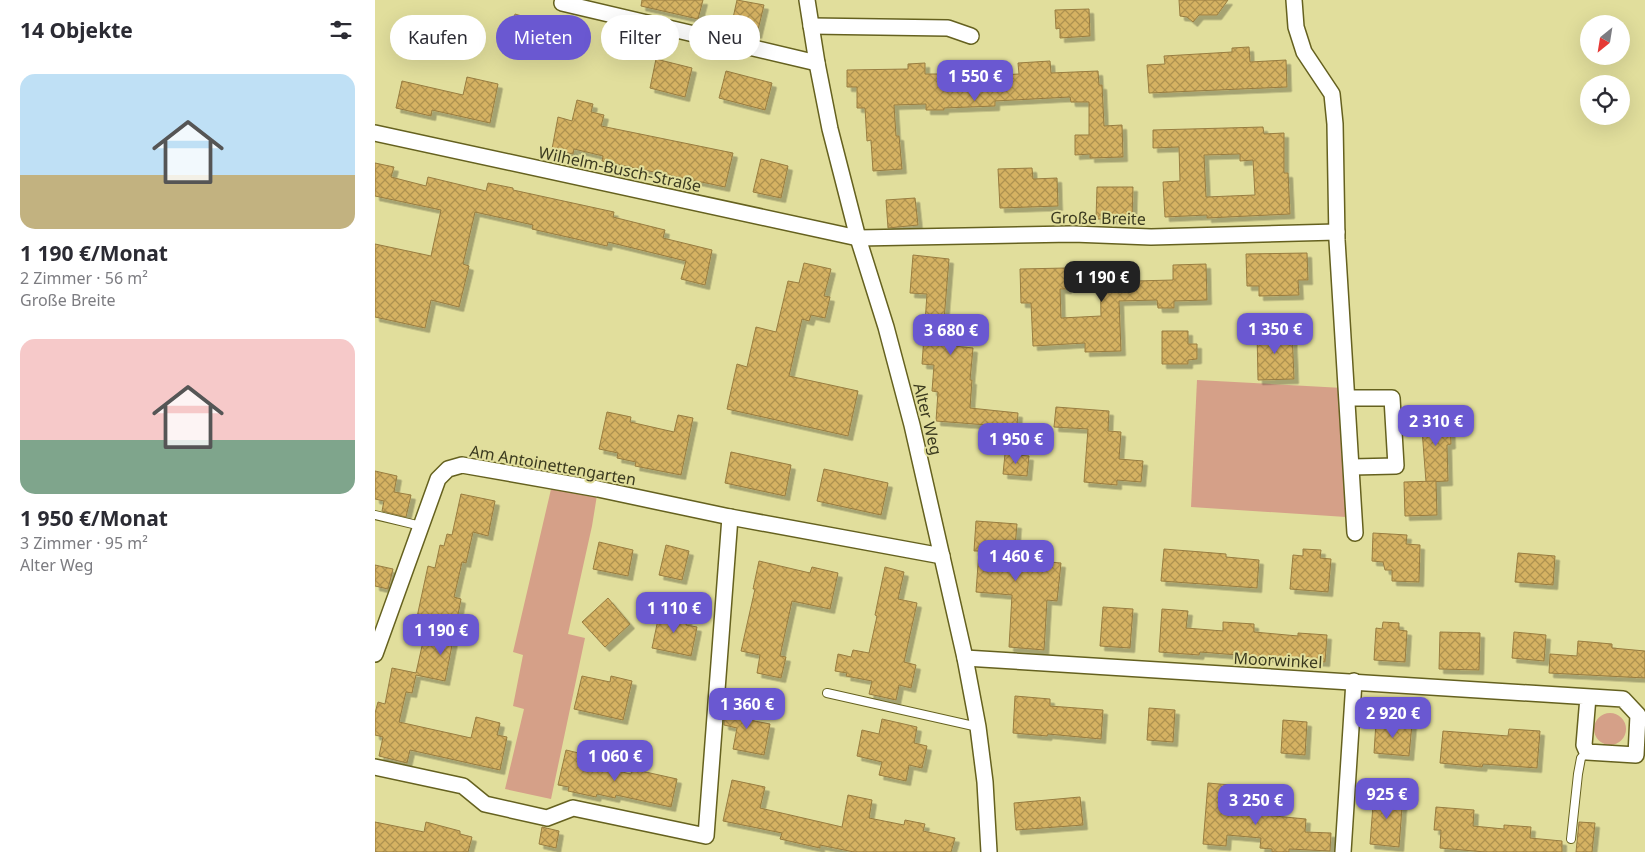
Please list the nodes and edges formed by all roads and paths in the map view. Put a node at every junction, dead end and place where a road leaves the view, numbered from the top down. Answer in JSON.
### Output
{"nodes":[{"id":1,"x":807,"y":0,"type":"edge"},
{"id":2,"x":1294,"y":0,"type":"edge"},
{"id":3,"x":562,"y":3,"type":"dead end"},
{"id":4,"x":811,"y":26,"type":"junction"},
{"id":5,"x":971,"y":36,"type":"dead end"},
{"id":6,"x":817,"y":63,"type":"junction"},
{"id":7,"x":375,"y":134,"type":"edge"},
{"id":8,"x":1337,"y":232,"type":"junction"},
{"id":9,"x":858,"y":238,"type":"junction"},
{"id":10,"x":1348,"y":398,"type":"junction"},
{"id":11,"x":1352,"y":467,"type":"junction"},
{"id":12,"x":375,"y":515,"type":"edge"},
{"id":13,"x":730,"y":516,"type":"junction"},
{"id":14,"x":421,"y":526,"type":"junction"},
{"id":15,"x":1355,"y":533,"type":"dead end"},
{"id":16,"x":942,"y":556,"type":"junction"},
{"id":17,"x":375,"y":654,"type":"edge"},
{"id":18,"x":965,"y":658,"type":"junction"},
{"id":19,"x":1354,"y":682,"type":"junction"},
{"id":20,"x":827,"y":693,"type":"dead end"},
{"id":21,"x":1588,"y":697,"type":"junction"},
{"id":22,"x":978,"y":727,"type":"junction"},
{"id":23,"x":1587,"y":752,"type":"junction"},
{"id":24,"x":375,"y":767,"type":"edge"},
{"id":25,"x":1571,"y":839,"type":"dead end"},
{"id":26,"x":989,"y":852,"type":"edge"},
{"id":27,"x":1343,"y":852,"type":"edge"}],
"edges":[{"from":1,"to":4,"type":"street","name":"Alter Weg"},
{"from":2,"to":8,"type":"street"},
{"from":3,"to":6,"type":"street"},
{"from":4,"to":5,"type":"street"},
{"from":4,"to":6,"type":"street","name":"Alter Weg"},
{"from":6,"to":9,"type":"street","name":"Alter Weg"},
{"from":7,"to":9,"type":"street","name":"Wilhelm-Busch-Straße"},
{"from":8,"to":9,"type":"street","name":"Große Breite"},
{"from":8,"to":10,"type":"street"},
{"from":9,"to":16,"type":"street","name":"Alter Weg"},
{"from":10,"to":11,"type":"street"},
{"from":10,"to":11,"type":"street"},
{"from":11,"to":15,"type":"street"},
{"from":12,"to":14,"type":"lane"},
{"from":13,"to":14,"type":"street","name":"Am Antoinettengarten"},
{"from":13,"to":16,"type":"street","name":"Am Antoinettengarten"},
{"from":13,"to":24,"type":"street"},
{"from":14,"to":17,"type":"street","name":"Am Antoinettengarten"},
{"from":16,"to":18,"type":"street","name":"Alter Weg"},
{"from":18,"to":19,"type":"street","name":"Moorwinkel"},
{"from":18,"to":22,"type":"street","name":"Alter Weg"},
{"from":19,"to":21,"type":"street","name":"Moorwinkel"},
{"from":19,"to":27,"type":"street"},
{"from":20,"to":22,"type":"lane"},
{"from":21,"to":23,"type":"street"},
{"from":21,"to":23,"type":"street","name":"Moorwinkel"},
{"from":22,"to":26,"type":"street","name":"Alter Weg"},
{"from":23,"to":25,"type":"lane"}]}
